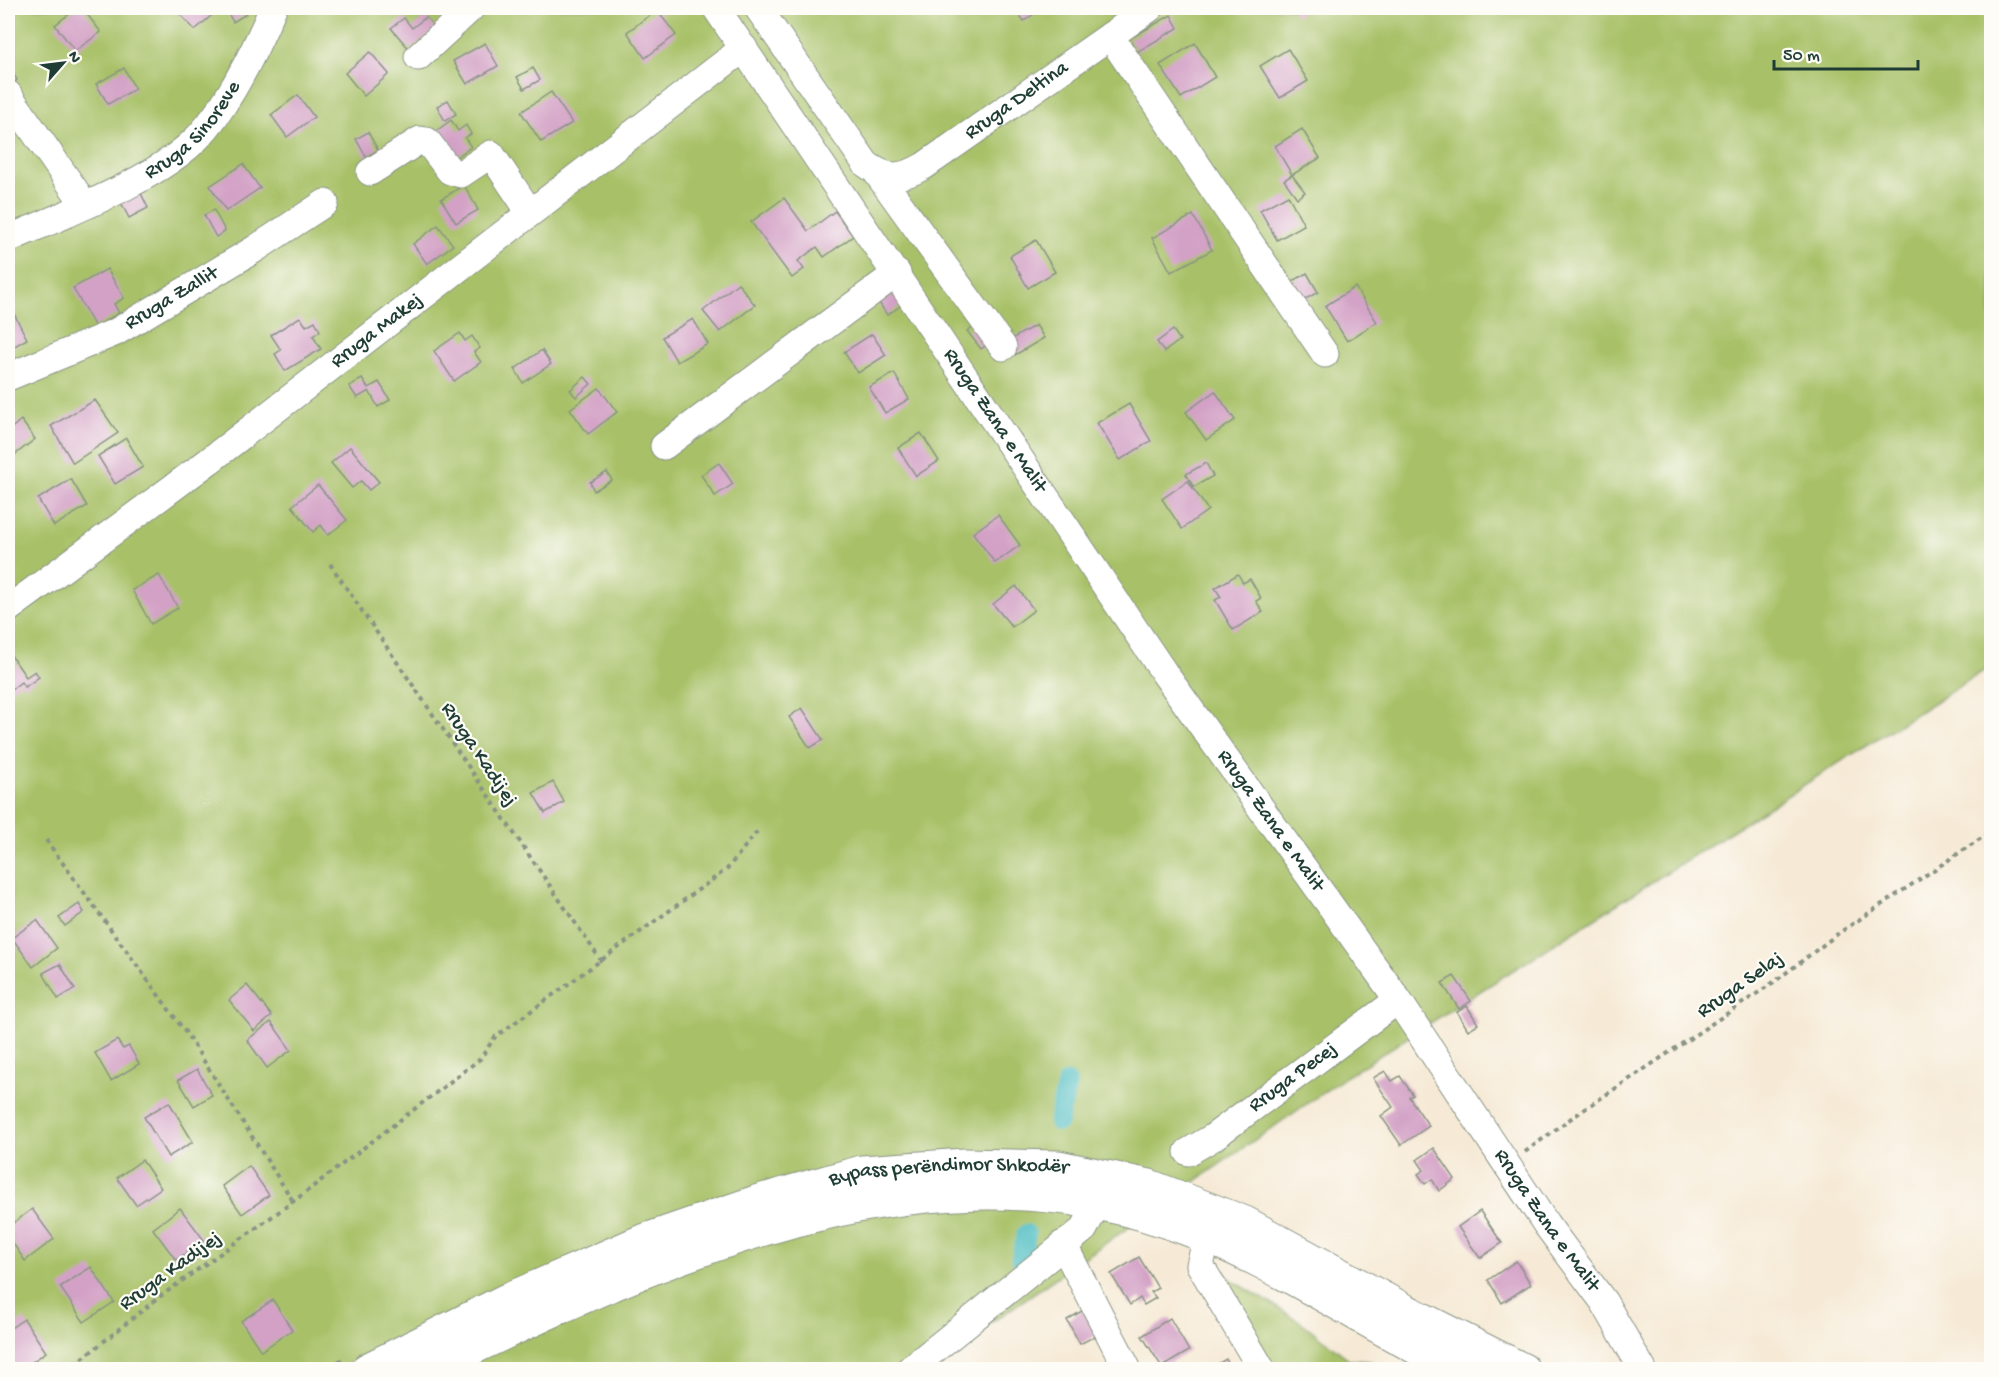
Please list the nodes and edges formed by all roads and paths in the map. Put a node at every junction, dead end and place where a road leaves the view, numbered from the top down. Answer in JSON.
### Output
{"nodes":[{"id":1,"x":471,"y":8,"type":"edge"},
{"id":2,"x":716,"y":8,"type":"edge"},
{"id":3,"x":758,"y":8,"type":"edge"},
{"id":4,"x":1150,"y":8,"type":"edge"},
{"id":5,"x":265,"y":12,"type":"edge"},
{"id":6,"x":1110,"y":36,"type":"junction"},
{"id":7,"x":744,"y":48,"type":"junction"},
{"id":8,"x":417,"y":57,"type":"dead end"},
{"id":9,"x":8,"y":94,"type":"edge"},
{"id":10,"x":370,"y":172,"type":"dead end"},
{"id":11,"x":878,"y":173,"type":"junction"},
{"id":12,"x":325,"y":203,"type":"dead end"},
{"id":13,"x":85,"y":205,"type":"junction"},
{"id":14,"x":529,"y":211,"type":"junction"},
{"id":15,"x":8,"y":239,"type":"edge"},
{"id":16,"x":897,"y":273,"type":"junction"},
{"id":17,"x":1003,"y":347,"type":"dead end"},
{"id":18,"x":1325,"y":354,"type":"dead end"},
{"id":19,"x":8,"y":376,"type":"edge"},
{"id":20,"x":664,"y":446,"type":"dead end"},
{"id":21,"x":330,"y":564,"type":"dead end"},
{"id":22,"x":8,"y":609,"type":"edge"},
{"id":23,"x":759,"y":829,"type":"dead end"},
{"id":24,"x":1992,"y":831,"type":"edge"},
{"id":25,"x":46,"y":840,"type":"dead end"},
{"id":26,"x":602,"y":962,"type":"junction"},
{"id":27,"x":1398,"y":1000,"type":"junction"},
{"id":28,"x":1188,"y":1152,"type":"dead end"},
{"id":29,"x":1509,"y":1165,"type":"junction"},
{"id":30,"x":293,"y":1201,"type":"junction"},
{"id":31,"x":1097,"y":1204,"type":"junction"},
{"id":32,"x":1207,"y":1237,"type":"junction"},
{"id":33,"x":1063,"y":1244,"type":"junction"},
{"id":34,"x":359,"y":1362,"type":"edge"},
{"id":35,"x":1531,"y":1365,"type":"edge"},
{"id":36,"x":68,"y":1370,"type":"edge"},
{"id":37,"x":322,"y":1370,"type":"edge"},
{"id":38,"x":426,"y":1370,"type":"edge"},
{"id":39,"x":909,"y":1370,"type":"edge"},
{"id":40,"x":1128,"y":1370,"type":"edge"},
{"id":41,"x":1262,"y":1370,"type":"edge"},
{"id":42,"x":1460,"y":1370,"type":"edge"},
{"id":43,"x":1560,"y":1370,"type":"edge"},
{"id":44,"x":1643,"y":1370,"type":"edge"}],
"edges":[{"from":1,"to":8,"type":"street"},
{"from":2,"to":7,"type":"street","name":"Rruga Zana e Malit"},
{"from":3,"to":11,"type":"street"},
{"from":4,"to":6,"type":"street","name":"Rruga Deltina"},
{"from":5,"to":13,"type":"street","name":"Rruga Sinoreve"},
{"from":6,"to":11,"type":"street","name":"Rruga Deltina"},
{"from":6,"to":18,"type":"street"},
{"from":7,"to":14,"type":"street","name":"Rruga Makej"},
{"from":7,"to":16,"type":"street","name":"Rruga Zana e Malit"},
{"from":9,"to":13,"type":"street"},
{"from":10,"to":14,"type":"street"},
{"from":11,"to":17,"type":"street"},
{"from":12,"to":19,"type":"street","name":"Rruga Zallit"},
{"from":13,"to":15,"type":"street","name":"Rruga Sinoreve"},
{"from":14,"to":22,"type":"street","name":"Rruga Makej"},
{"from":16,"to":20,"type":"street"},
{"from":16,"to":27,"type":"street","name":"Rruga Zana e Malit"},
{"from":21,"to":26,"type":"path","name":"Rruga Kadijej"},
{"from":23,"to":26,"type":"path","name":"Rruga Kadijej"},
{"from":24,"to":29,"type":"path","name":"Rruga Selaj"},
{"from":25,"to":30,"type":"path"},
{"from":26,"to":30,"type":"path","name":"Rruga Kadijej"},
{"from":27,"to":28,"type":"street","name":"Rruga Pecej"},
{"from":27,"to":29,"type":"street","name":"Rruga Zana e Malit"},
{"from":29,"to":44,"type":"street","name":"Rruga Zana e Malit"},
{"from":30,"to":36,"type":"path","name":"Rruga Kadijej"},
{"from":31,"to":32,"type":"highway","name":"Bypass perëndimor Shkodër"},
{"from":31,"to":33,"type":"street"},
{"from":31,"to":38,"type":"highway","name":"Bypass perëndimor Shkodër"},
{"from":32,"to":41,"type":"street"},
{"from":32,"to":42,"type":"highway","name":"Bypass perëndimor Shkodër"},
{"from":33,"to":39,"type":"street"},
{"from":33,"to":40,"type":"street"},
{"from":34,"to":35,"type":"highway","name":"Bypass perëndimor Shkodër"},
{"from":34,"to":37,"type":"path"},
{"from":35,"to":43,"type":"path"}]}
